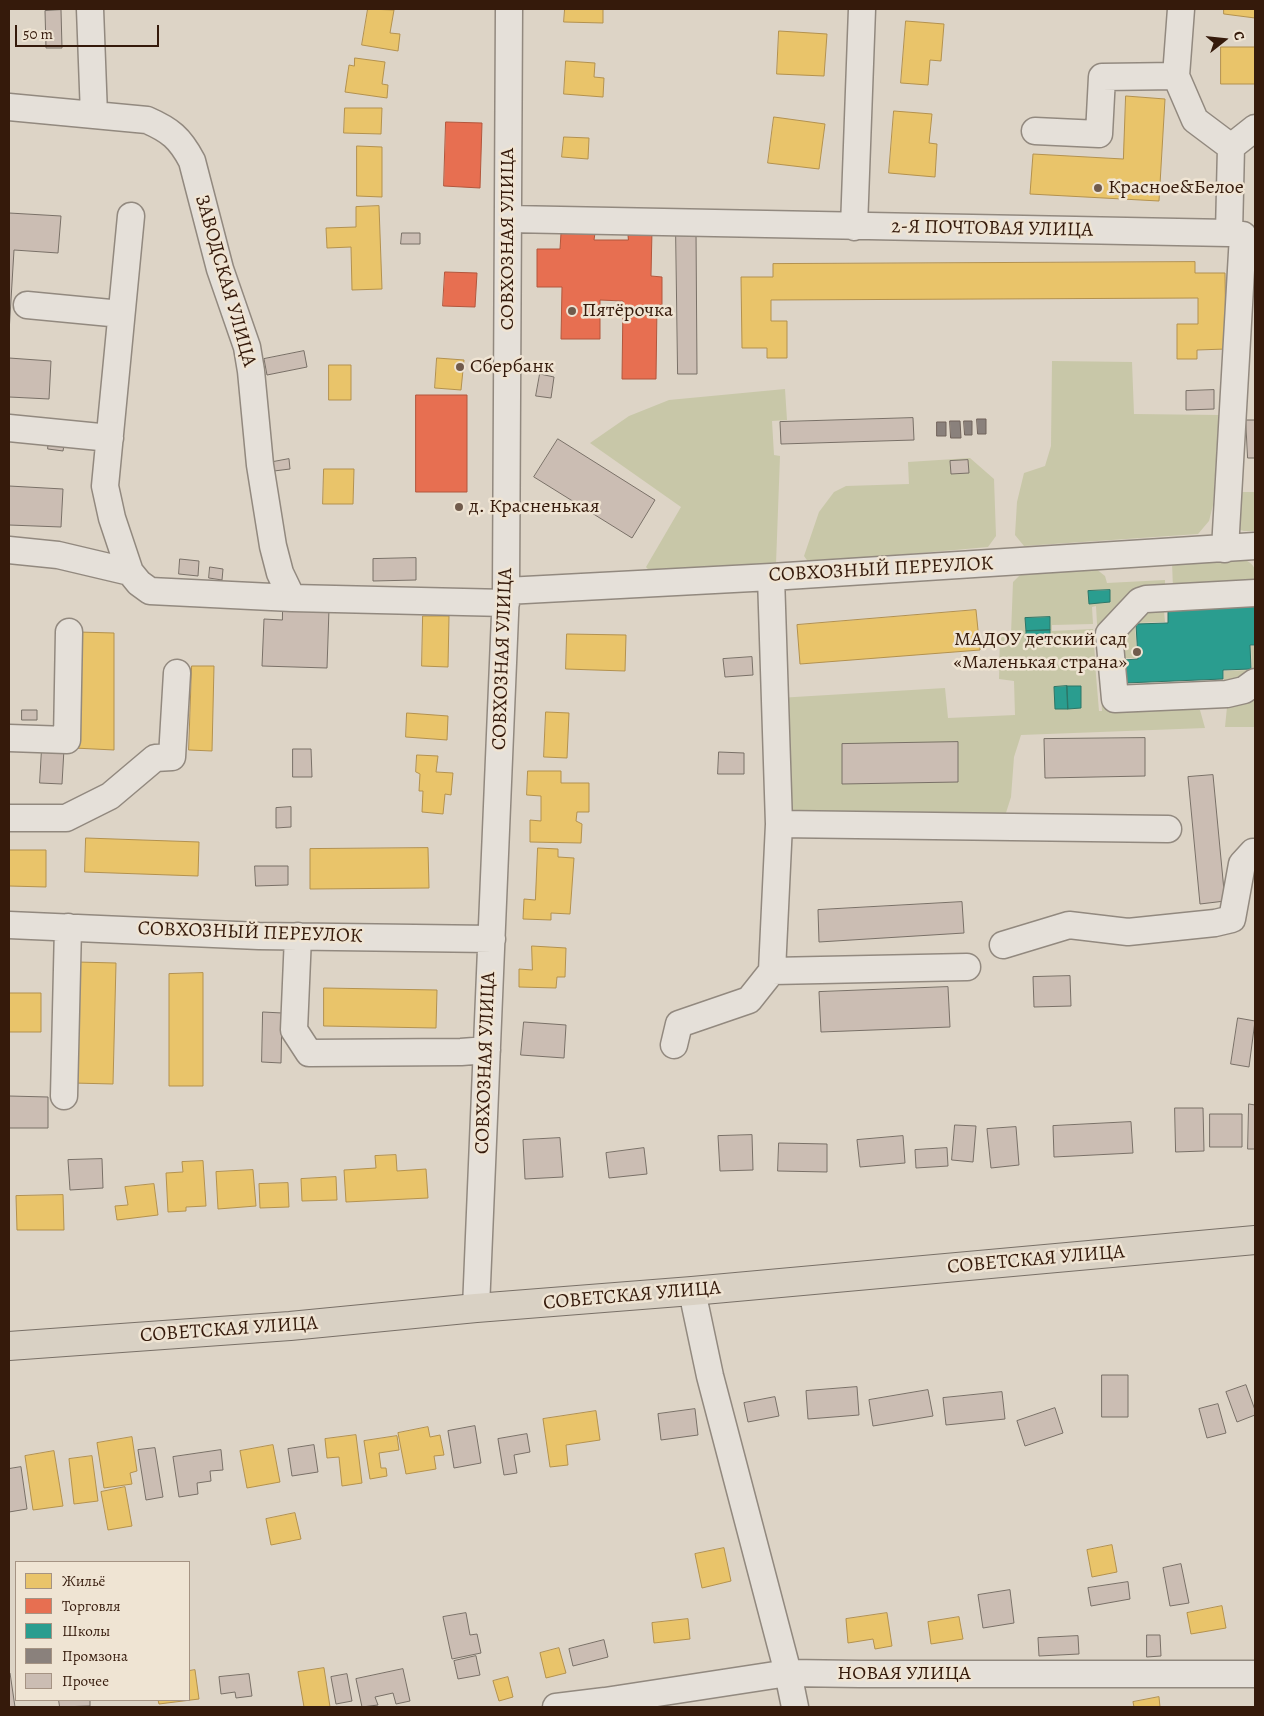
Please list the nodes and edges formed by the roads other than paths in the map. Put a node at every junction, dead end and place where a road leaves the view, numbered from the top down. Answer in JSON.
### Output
{"nodes":[{"id":1,"x":90,"y":9,"type":"edge"},
{"id":2,"x":510,"y":9,"type":"edge"},
{"id":3,"x":862,"y":9,"type":"edge"},
{"id":4,"x":1180,"y":9,"type":"edge"},
{"id":5,"x":1176,"y":76,"type":"junction"},
{"id":6,"x":9,"y":107,"type":"edge"},
{"id":7,"x":94,"y":116,"type":"junction"},
{"id":8,"x":1255,"y":128,"type":"edge"},
{"id":9,"x":1035,"y":131,"type":"dead end"},
{"id":10,"x":1231,"y":147,"type":"junction"},
{"id":11,"x":131,"y":216,"type":"dead end"},
{"id":12,"x":509,"y":219,"type":"junction"},
{"id":13,"x":854,"y":227,"type":"junction"},
{"id":14,"x":1242,"y":234,"type":"edge"},
{"id":15,"x":27,"y":305,"type":"dead end"},
{"id":16,"x":122,"y":314,"type":"junction"},
{"id":17,"x":9,"y":428,"type":"edge"},
{"id":18,"x":110,"y":438,"type":"junction"},
{"id":19,"x":1255,"y":546,"type":"edge"},
{"id":20,"x":1225,"y":549,"type":"junction"},
{"id":21,"x":9,"y":550,"type":"edge"},
{"id":22,"x":130,"y":572,"type":"junction"},
{"id":23,"x":771,"y":577,"type":"junction"},
{"id":24,"x":1255,"y":593,"type":"edge"},
{"id":25,"x":506,"y":597,"type":"junction"},
{"id":26,"x":292,"y":598,"type":"junction"},
{"id":27,"x":69,"y":632,"type":"dead end"},
{"id":28,"x":177,"y":673,"type":"dead end"},
{"id":29,"x":1255,"y":682,"type":"edge"},
{"id":30,"x":9,"y":738,"type":"edge"},
{"id":31,"x":9,"y":818,"type":"edge"},
{"id":32,"x":779,"y":824,"type":"junction"},
{"id":33,"x":1168,"y":829,"type":"dead end"},
{"id":34,"x":1255,"y":852,"type":"edge"},
{"id":35,"x":9,"y":924,"type":"edge"},
{"id":36,"x":68,"y":927,"type":"junction"},
{"id":37,"x":298,"y":936,"type":"junction"},
{"id":38,"x":492,"y":939,"type":"junction"},
{"id":39,"x":1003,"y":945,"type":"dead end"},
{"id":40,"x":967,"y":967,"type":"dead end"},
{"id":41,"x":772,"y":971,"type":"junction"},
{"id":42,"x":674,"y":1045,"type":"dead end"},
{"id":43,"x":487,"y":1050,"type":"junction"},
{"id":44,"x":64,"y":1096,"type":"dead end"},
{"id":45,"x":1255,"y":1240,"type":"edge"},
{"id":46,"x":692,"y":1291,"type":"junction"},
{"id":47,"x":476,"y":1308,"type":"junction"},
{"id":48,"x":9,"y":1346,"type":"edge"},
{"id":49,"x":788,"y":1673,"type":"junction"},
{"id":50,"x":1255,"y":1674,"type":"edge"},
{"id":51,"x":556,"y":1707,"type":"edge"},
{"id":52,"x":795,"y":1707,"type":"edge"}],
"edges":[{"from":1,"to":7,"type":"street"},
{"from":2,"to":12,"type":"street","name":"СОВХОЗНАЯ УЛИЦА"},
{"from":3,"to":13,"type":"street"},
{"from":4,"to":5,"type":"street"},
{"from":5,"to":9,"type":"street"},
{"from":5,"to":10,"type":"street"},
{"from":6,"to":7,"type":"street","name":"ЗАВОДСКАЯ УЛИЦА"},
{"from":7,"to":26,"type":"street","name":"ЗАВОДСКАЯ УЛИЦА"},
{"from":8,"to":10,"type":"street"},
{"from":10,"to":14,"type":"street"},
{"from":11,"to":16,"type":"street"},
{"from":12,"to":13,"type":"street","name":"2-Я ПОЧТОВАЯ УЛИЦА"},
{"from":12,"to":25,"type":"street","name":"СОВХОЗНАЯ УЛИЦА"},
{"from":13,"to":14,"type":"street","name":"2-Я ПОЧТОВАЯ УЛИЦА"},
{"from":14,"to":20,"type":"street"},
{"from":15,"to":16,"type":"street"},
{"from":16,"to":18,"type":"street"},
{"from":17,"to":18,"type":"street"},
{"from":18,"to":22,"type":"street"},
{"from":19,"to":20,"type":"street","name":"СОВХОЗНЫЙ ПЕРЕУЛОК"},
{"from":20,"to":23,"type":"street","name":"СОВХОЗНЫЙ ПЕРЕУЛОК"},
{"from":21,"to":22,"type":"street"},
{"from":22,"to":26,"type":"street","name":"СОВХОЗНЫЙ ПЕРЕУЛОК"},
{"from":23,"to":25,"type":"street","name":"СОВХОЗНЫЙ ПЕРЕУЛОК"},
{"from":23,"to":32,"type":"street"},
{"from":24,"to":29,"type":"street"},
{"from":25,"to":26,"type":"street","name":"СОВХОЗНЫЙ ПЕРЕУЛОК"},
{"from":25,"to":38,"type":"street","name":"СОВХОЗНАЯ УЛИЦА"},
{"from":27,"to":30,"type":"street"},
{"from":28,"to":31,"type":"street"},
{"from":32,"to":33,"type":"street"},
{"from":32,"to":41,"type":"street"},
{"from":34,"to":39,"type":"street"},
{"from":35,"to":36,"type":"street","name":"СОВХОЗНЫЙ ПЕРЕУЛОК"},
{"from":36,"to":37,"type":"street","name":"СОВХОЗНЫЙ ПЕРЕУЛОК"},
{"from":36,"to":44,"type":"street"},
{"from":37,"to":38,"type":"street","name":"СОВХОЗНЫЙ ПЕРЕУЛОК"},
{"from":37,"to":43,"type":"street"},
{"from":38,"to":43,"type":"street","name":"СОВХОЗНАЯ УЛИЦА"},
{"from":40,"to":41,"type":"street"},
{"from":41,"to":42,"type":"street"},
{"from":43,"to":47,"type":"street","name":"СОВХОЗНАЯ УЛИЦА"},
{"from":45,"to":46,"type":"main road","name":"СОВЕТСКАЯ УЛИЦА"},
{"from":46,"to":47,"type":"main road","name":"СОВЕТСКАЯ УЛИЦА"},
{"from":46,"to":49,"type":"street"},
{"from":47,"to":48,"type":"main road","name":"СОВЕТСКАЯ УЛИЦА"},
{"from":49,"to":50,"type":"street","name":"НОВАЯ УЛИЦА"},
{"from":49,"to":51,"type":"street","name":"НОВАЯ УЛИЦА"},
{"from":49,"to":52,"type":"street"}]}
